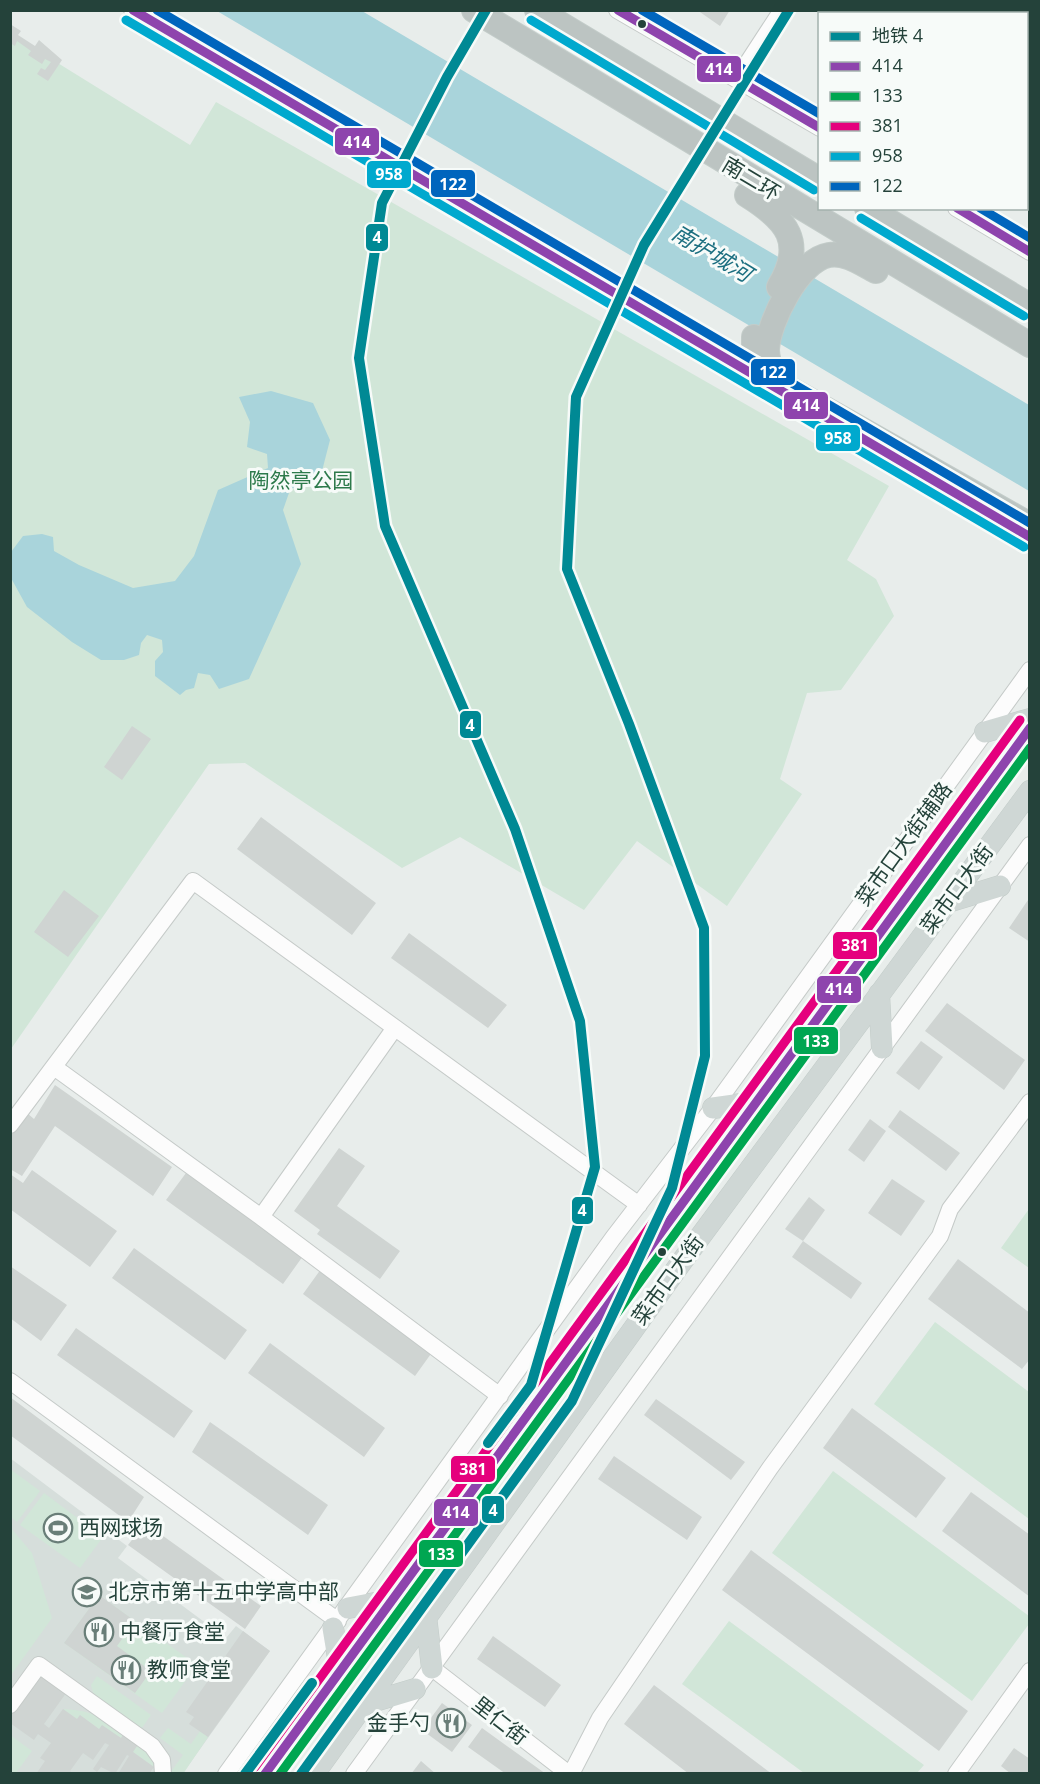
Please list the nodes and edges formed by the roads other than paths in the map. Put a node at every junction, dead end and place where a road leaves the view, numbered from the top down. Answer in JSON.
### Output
{"nodes":[{"id":1,"x":132,"y":10,"type":"edge"},
{"id":2,"x":474,"y":10,"type":"edge"},
{"id":3,"x":537,"y":10,"type":"edge"},
{"id":4,"x":617,"y":10,"type":"edge"},
{"id":5,"x":782,"y":10,"type":"edge"},
{"id":6,"x":737,"y":79,"type":"junction"},
{"id":7,"x":650,"y":118,"type":"junction"},
{"id":8,"x":818,"y":127,"type":"edge"},
{"id":9,"x":818,"y":179,"type":"edge"},
{"id":10,"x":870,"y":210,"type":"edge"},
{"id":11,"x":959,"y":210,"type":"edge"},
{"id":12,"x":1029,"y":252,"type":"edge"},
{"id":13,"x":1024,"y":302,"type":"edge"},
{"id":14,"x":960,"y":304,"type":"junction"},
{"id":15,"x":1029,"y":345,"type":"edge"},
{"id":16,"x":760,"y":348,"type":"junction"},
{"id":17,"x":754,"y":378,"type":"junction"},
{"id":18,"x":1029,"y":525,"type":"edge"},
{"id":19,"x":1029,"y":537,"type":"edge"},
{"id":20,"x":1029,"y":670,"type":"edge"},
{"id":21,"x":1029,"y":719,"type":"edge"},
{"id":22,"x":1029,"y":727,"type":"edge"},
{"id":23,"x":985,"y":732,"type":"junction"},
{"id":24,"x":1029,"y":791,"type":"edge"},
{"id":25,"x":1029,"y":845,"type":"edge"},
{"id":26,"x":1000,"y":886,"type":"junction"},
{"id":27,"x":948,"y":902,"type":"junction"},
{"id":28,"x":879,"y":994,"type":"junction"},
{"id":29,"x":394,"y":1029,"type":"junction"},
{"id":30,"x":882,"y":1048,"type":"junction"},
{"id":31,"x":54,"y":1067,"type":"junction"},
{"id":32,"x":756,"y":1102,"type":"junction"},
{"id":33,"x":1029,"y":1102,"type":"edge"},
{"id":34,"x":713,"y":1108,"type":"junction"},
{"id":35,"x":10,"y":1125,"type":"edge"},
{"id":36,"x":639,"y":1205,"type":"junction"},
{"id":37,"x":261,"y":1217,"type":"junction"},
{"id":38,"x":10,"y":1381,"type":"edge"},
{"id":39,"x":500,"y":1396,"type":"junction"},
{"id":40,"x":391,"y":1600,"type":"junction"},
{"id":41,"x":426,"y":1616,"type":"junction"},
{"id":42,"x":340,"y":1619,"type":"junction"},
{"id":43,"x":432,"y":1668,"type":"junction"},
{"id":44,"x":340,"y":1670,"type":"junction"},
{"id":45,"x":1029,"y":1671,"type":"edge"},
{"id":46,"x":415,"y":1689,"type":"junction"},
{"id":47,"x":365,"y":1704,"type":"junction"},
{"id":48,"x":10,"y":1705,"type":"edge"},
{"id":49,"x":163,"y":1773,"type":"edge"},
{"id":50,"x":226,"y":1773,"type":"edge"},
{"id":51,"x":265,"y":1773,"type":"edge"},
{"id":52,"x":314,"y":1773,"type":"edge"},
{"id":53,"x":354,"y":1773,"type":"edge"},
{"id":54,"x":570,"y":1773,"type":"edge"},
{"id":55,"x":956,"y":1773,"type":"edge"}],
"edges":[{"from":1,"to":17,"type":"street"},
{"from":2,"to":7,"type":"highway","name":"南二环"},
{"from":3,"to":9,"type":"highway","name":"南二环"},
{"from":4,"to":6,"type":"street"},
{"from":5,"to":6,"type":"street"},
{"from":6,"to":8,"type":"street"},
{"from":7,"to":14,"type":"highway","name":"南二环"},
{"from":7,"to":16,"type":"highway"},
{"from":10,"to":13,"type":"highway"},
{"from":11,"to":12,"type":"street"},
{"from":14,"to":15,"type":"highway","name":"南二环"},
{"from":14,"to":16,"type":"highway"},
{"from":16,"to":17,"type":"highway"},
{"from":16,"to":18,"type":"highway"},
{"from":17,"to":19,"type":"street"},
{"from":20,"to":23,"type":"street","name":"菜市口大街辅路"},
{"from":21,"to":23,"type":"main road"},
{"from":22,"to":32,"type":"main road","name":"菜市口大街"},
{"from":23,"to":34,"type":"street","name":"菜市口大街辅路"},
{"from":24,"to":27,"type":"main road","name":"菜市口大街"},
{"from":25,"to":26,"type":"street"},
{"from":26,"to":27,"type":"main road"},
{"from":26,"to":30,"type":"street"},
{"from":27,"to":28,"type":"main road","name":"菜市口大街"},
{"from":28,"to":30,"type":"main road"},
{"from":28,"to":41,"type":"main road","name":"菜市口大街"},
{"from":29,"to":31,"type":"street"},
{"from":29,"to":36,"type":"street"},
{"from":29,"to":37,"type":"street"},
{"from":30,"to":43,"type":"street"},
{"from":31,"to":35,"type":"street"},
{"from":31,"to":37,"type":"street"},
{"from":32,"to":34,"type":"main road"},
{"from":32,"to":40,"type":"main road","name":"菜市口大街"},
{"from":33,"to":54,"type":"street"},
{"from":34,"to":36,"type":"street","name":"菜市口大街辅路"},
{"from":36,"to":39,"type":"street","name":"菜市口大街辅路"},
{"from":37,"to":39,"type":"street"},
{"from":38,"to":42,"type":"street"},
{"from":39,"to":42,"type":"street","name":"菜市口大街辅路"},
{"from":40,"to":42,"type":"main road"},
{"from":40,"to":44,"type":"main road","name":"菜市口大街"},
{"from":41,"to":43,"type":"main road"},
{"from":41,"to":47,"type":"main road","name":"菜市口大街"},
{"from":42,"to":44,"type":"main road"},
{"from":42,"to":50,"type":"street","name":"菜市口大街辅路"},
{"from":43,"to":46,"type":"street"},
{"from":43,"to":54,"type":"street","name":"里仁街"},
{"from":44,"to":51,"type":"main road","name":"菜市口大街"},
{"from":45,"to":55,"type":"street"},
{"from":46,"to":47,"type":"main road"},
{"from":46,"to":53,"type":"street"},
{"from":47,"to":52,"type":"main road","name":"菜市口大街"},
{"from":48,"to":49,"type":"street"}]}
